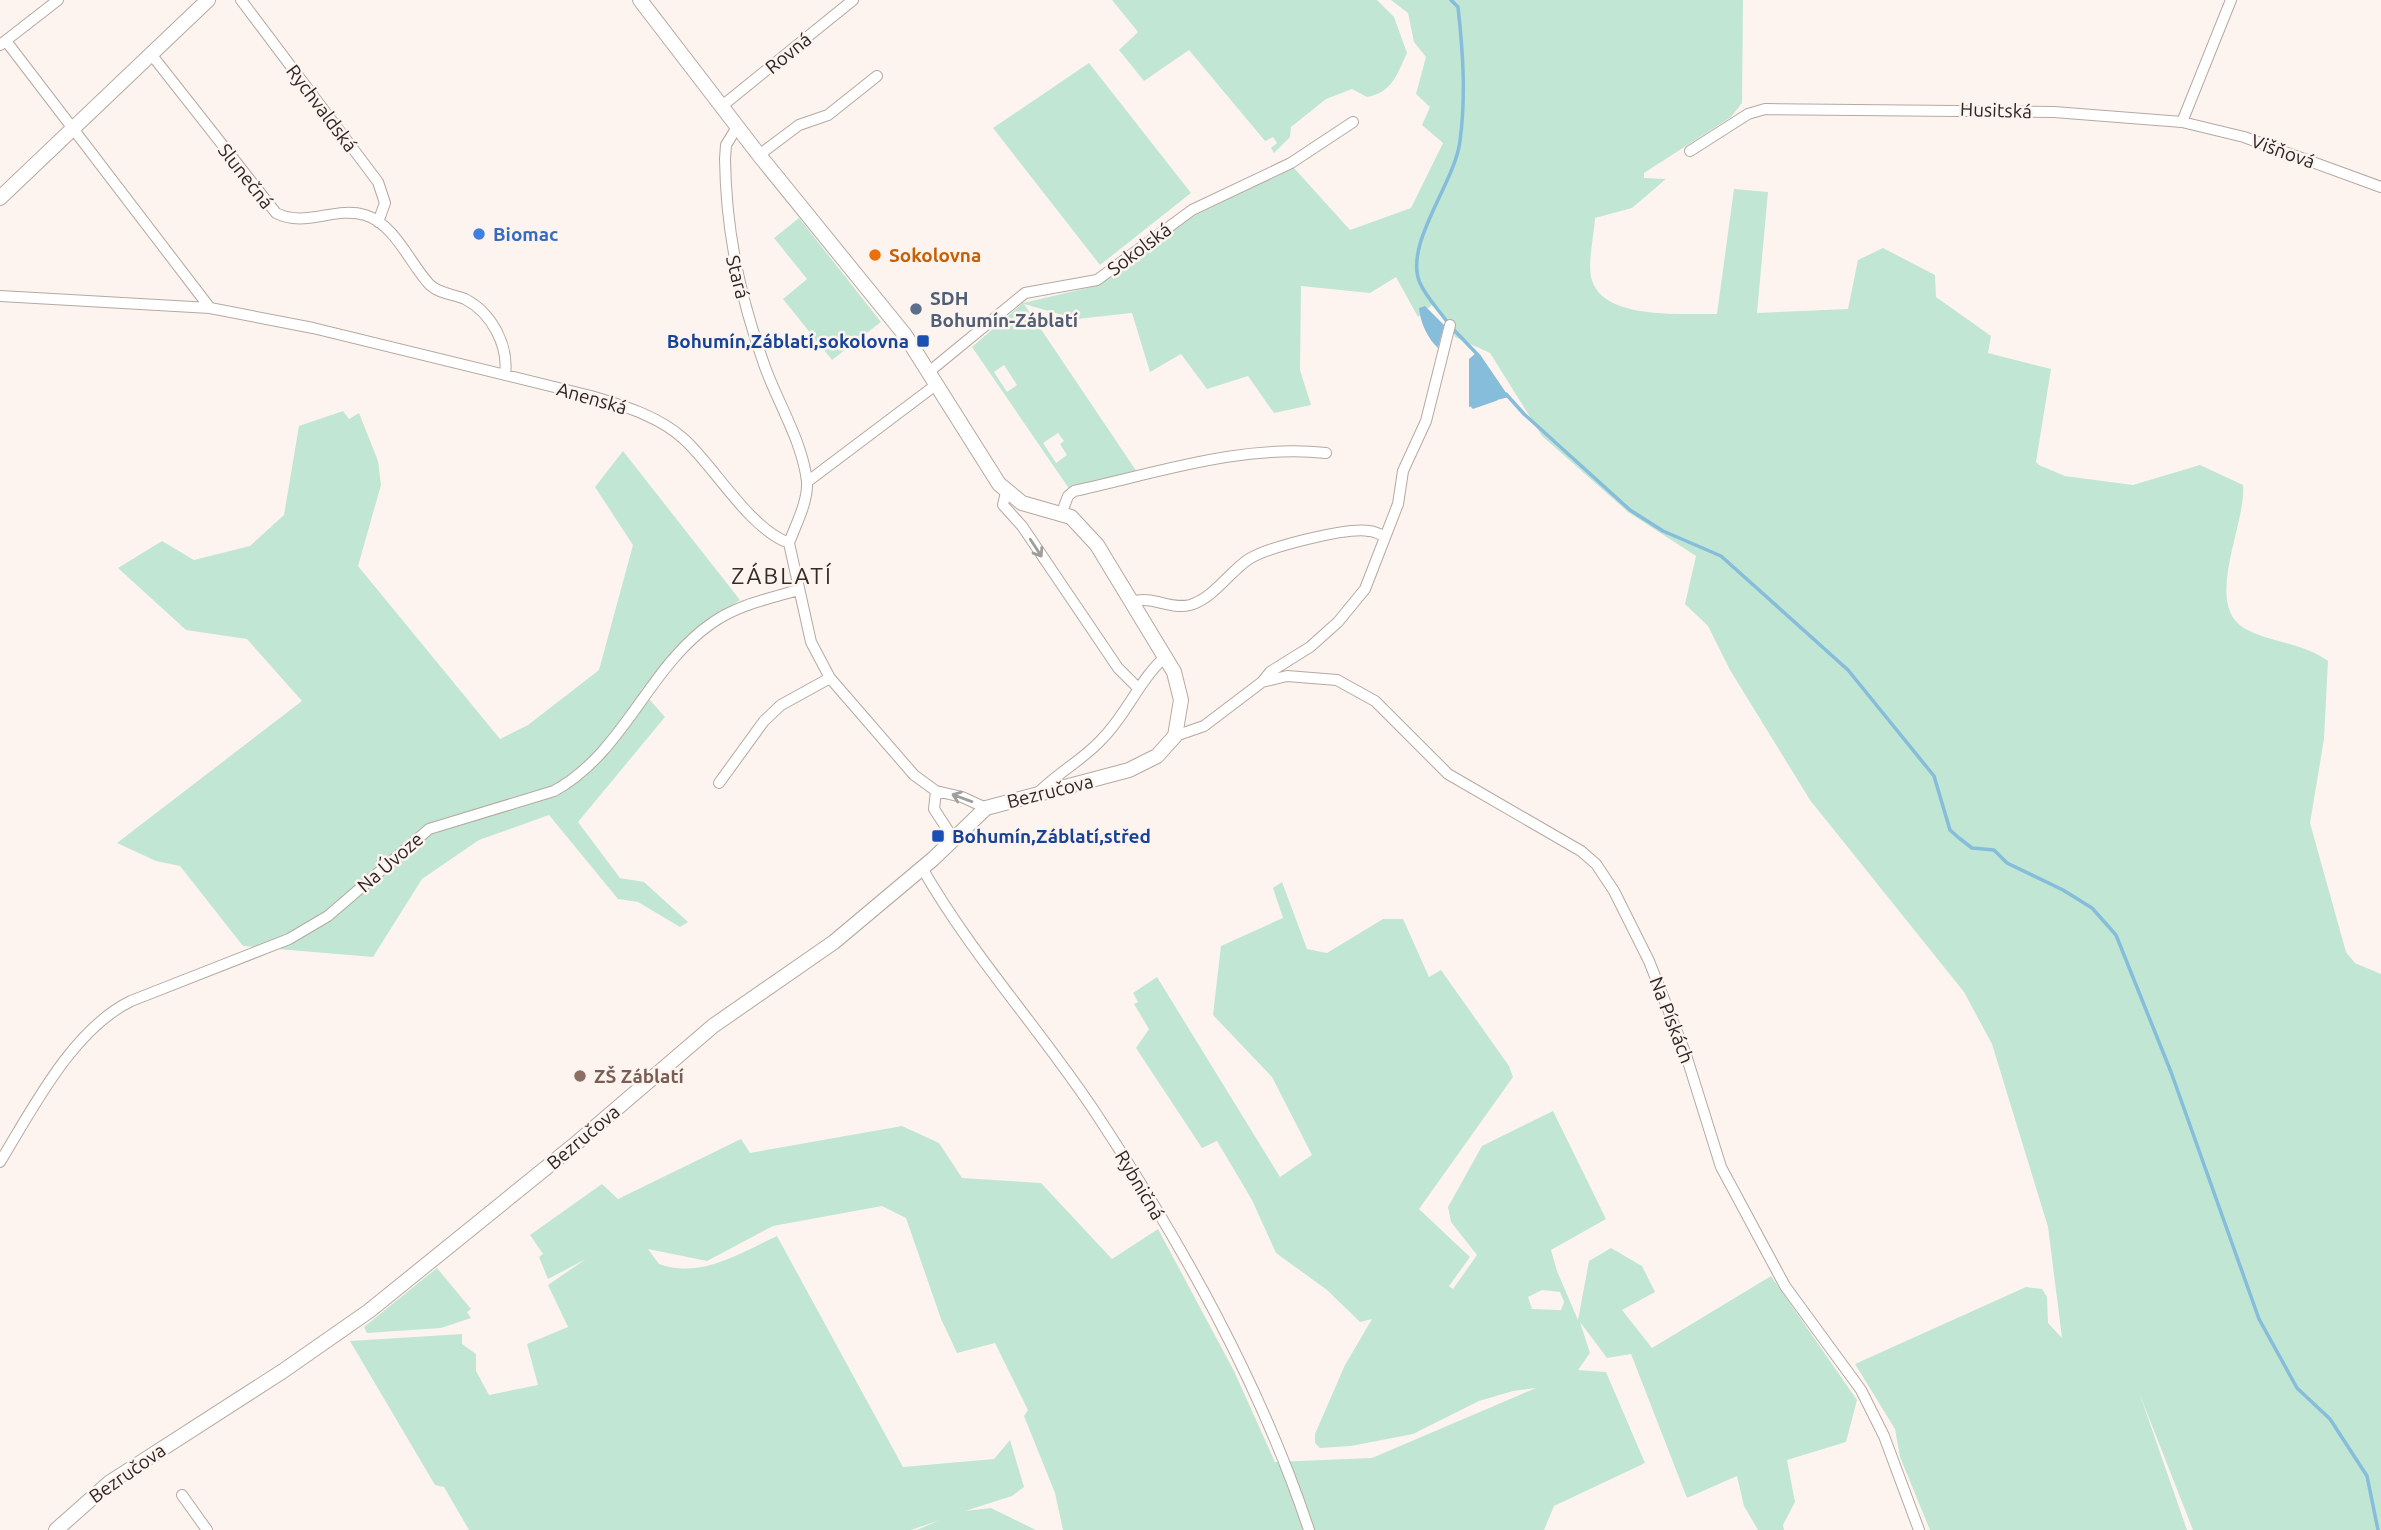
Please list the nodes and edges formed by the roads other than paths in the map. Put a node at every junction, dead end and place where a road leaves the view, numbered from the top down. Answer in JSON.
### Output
{"nodes":[{"id":1,"x":58,"y":0,"type":"edge"},
{"id":2,"x":208,"y":0,"type":"edge"},
{"id":3,"x":241,"y":0,"type":"edge"},
{"id":4,"x":640,"y":0,"type":"edge"},
{"id":5,"x":853,"y":0,"type":"edge"},
{"id":6,"x":2222,"y":0,"type":"edge"},
{"id":7,"x":2230,"y":0,"type":"edge"},
{"id":8,"x":3,"y":43,"type":"edge"},
{"id":9,"x":151,"y":54,"type":"junction"},
{"id":10,"x":877,"y":76,"type":"dead end"},
{"id":11,"x":722,"y":106,"type":"junction"},
{"id":12,"x":1353,"y":122,"type":"dead end"},
{"id":13,"x":2182,"y":122,"type":"junction"},
{"id":14,"x":737,"y":127,"type":"junction"},
{"id":15,"x":72,"y":129,"type":"junction"},
{"id":16,"x":1690,"y":151,"type":"dead end"},
{"id":17,"x":758,"y":155,"type":"junction"},
{"id":18,"x":2381,"y":187,"type":"edge"},
{"id":19,"x":0,"y":198,"type":"edge"},
{"id":20,"x":378,"y":222,"type":"junction"},
{"id":21,"x":0,"y":296,"type":"edge"},
{"id":22,"x":210,"y":308,"type":"junction"},
{"id":23,"x":1450,"y":326,"type":"dead end"},
{"id":24,"x":505,"y":375,"type":"junction"},
{"id":25,"x":933,"y":378,"type":"junction"},
{"id":26,"x":1326,"y":453,"type":"dead end"},
{"id":27,"x":807,"y":482,"type":"junction"},
{"id":28,"x":1006,"y":492,"type":"junction"},
{"id":29,"x":1062,"y":512,"type":"junction"},
{"id":30,"x":1384,"y":536,"type":"junction"},
{"id":31,"x":789,"y":543,"type":"junction"},
{"id":32,"x":798,"y":590,"type":"junction"},
{"id":33,"x":1132,"y":601,"type":"junction"},
{"id":34,"x":1166,"y":656,"type":"junction"},
{"id":35,"x":830,"y":678,"type":"junction"},
{"id":36,"x":1262,"y":682,"type":"junction"},
{"id":37,"x":1138,"y":688,"type":"junction"},
{"id":38,"x":1175,"y":736,"type":"junction"},
{"id":39,"x":719,"y":783,"type":"dead end"},
{"id":40,"x":936,"y":791,"type":"junction"},
{"id":41,"x":1035,"y":796,"type":"junction"},
{"id":42,"x":986,"y":808,"type":"junction"},
{"id":43,"x":953,"y":838,"type":"junction"},
{"id":44,"x":922,"y":868,"type":"junction"},
{"id":45,"x":0,"y":1162,"type":"edge"},
{"id":46,"x":182,"y":1495,"type":"dead end"},
{"id":47,"x":56,"y":1530,"type":"edge"},
{"id":48,"x":208,"y":1530,"type":"edge"},
{"id":49,"x":1309,"y":1530,"type":"edge"},
{"id":50,"x":1919,"y":1530,"type":"edge"}],
"edges":[{"from":1,"to":8,"type":"street"},
{"from":2,"to":9,"type":"main road"},
{"from":3,"to":20,"type":"street","name":"Rychvaldská"},
{"from":4,"to":11,"type":"main road"},
{"from":5,"to":11,"type":"street","name":"Rovná"},
{"from":6,"to":7,"type":"street"},
{"from":7,"to":13,"type":"street"},
{"from":8,"to":15,"type":"street"},
{"from":9,"to":15,"type":"main road"},
{"from":9,"to":20,"type":"street","name":"Slunečná"},
{"from":10,"to":17,"type":"street"},
{"from":11,"to":14,"type":"main road"},
{"from":12,"to":25,"type":"street","name":"Sokolská"},
{"from":13,"to":16,"type":"street","name":"Husitská"},
{"from":13,"to":18,"type":"street","name":"Višňová"},
{"from":14,"to":17,"type":"main road"},
{"from":14,"to":27,"type":"street","name":"Stará"},
{"from":15,"to":19,"type":"main road"},
{"from":15,"to":22,"type":"street"},
{"from":17,"to":25,"type":"main road"},
{"from":20,"to":24,"type":"street"},
{"from":21,"to":22,"type":"street","name":"Anenská"},
{"from":22,"to":24,"type":"street","name":"Anenská"},
{"from":23,"to":30,"type":"street"},
{"from":24,"to":31,"type":"street","name":"Anenská"},
{"from":25,"to":27,"type":"street","name":"Sokolská"},
{"from":25,"to":28,"type":"main road"},
{"from":26,"to":29,"type":"street"},
{"from":27,"to":31,"type":"street"},
{"from":28,"to":29,"type":"main road"},
{"from":28,"to":37,"type":"street","one_way":true},
{"from":29,"to":33,"type":"main road"},
{"from":30,"to":33,"type":"street"},
{"from":30,"to":36,"type":"street"},
{"from":31,"to":32,"type":"street"},
{"from":32,"to":35,"type":"street"},
{"from":32,"to":45,"type":"street","name":"Na Úvoze"},
{"from":33,"to":34,"type":"main road"},
{"from":34,"to":37,"type":"street"},
{"from":34,"to":38,"type":"main road"},
{"from":35,"to":39,"type":"street"},
{"from":35,"to":40,"type":"street"},
{"from":36,"to":38,"type":"street"},
{"from":36,"to":50,"type":"street","name":"Na Pískách"},
{"from":37,"to":41,"type":"street"},
{"from":38,"to":41,"type":"main road","name":"Bezručova"},
{"from":42,"to":40,"type":"street","one_way":true},
{"from":40,"to":43,"type":"street"},
{"from":41,"to":42,"type":"main road","name":"Bezručova"},
{"from":42,"to":43,"type":"main road","name":"Bezručova"},
{"from":43,"to":44,"type":"main road","name":"Bezručova"},
{"from":44,"to":47,"type":"main road","name":"Bezručova"},
{"from":44,"to":49,"type":"street","name":"Rybničná"},
{"from":46,"to":48,"type":"street"}]}
